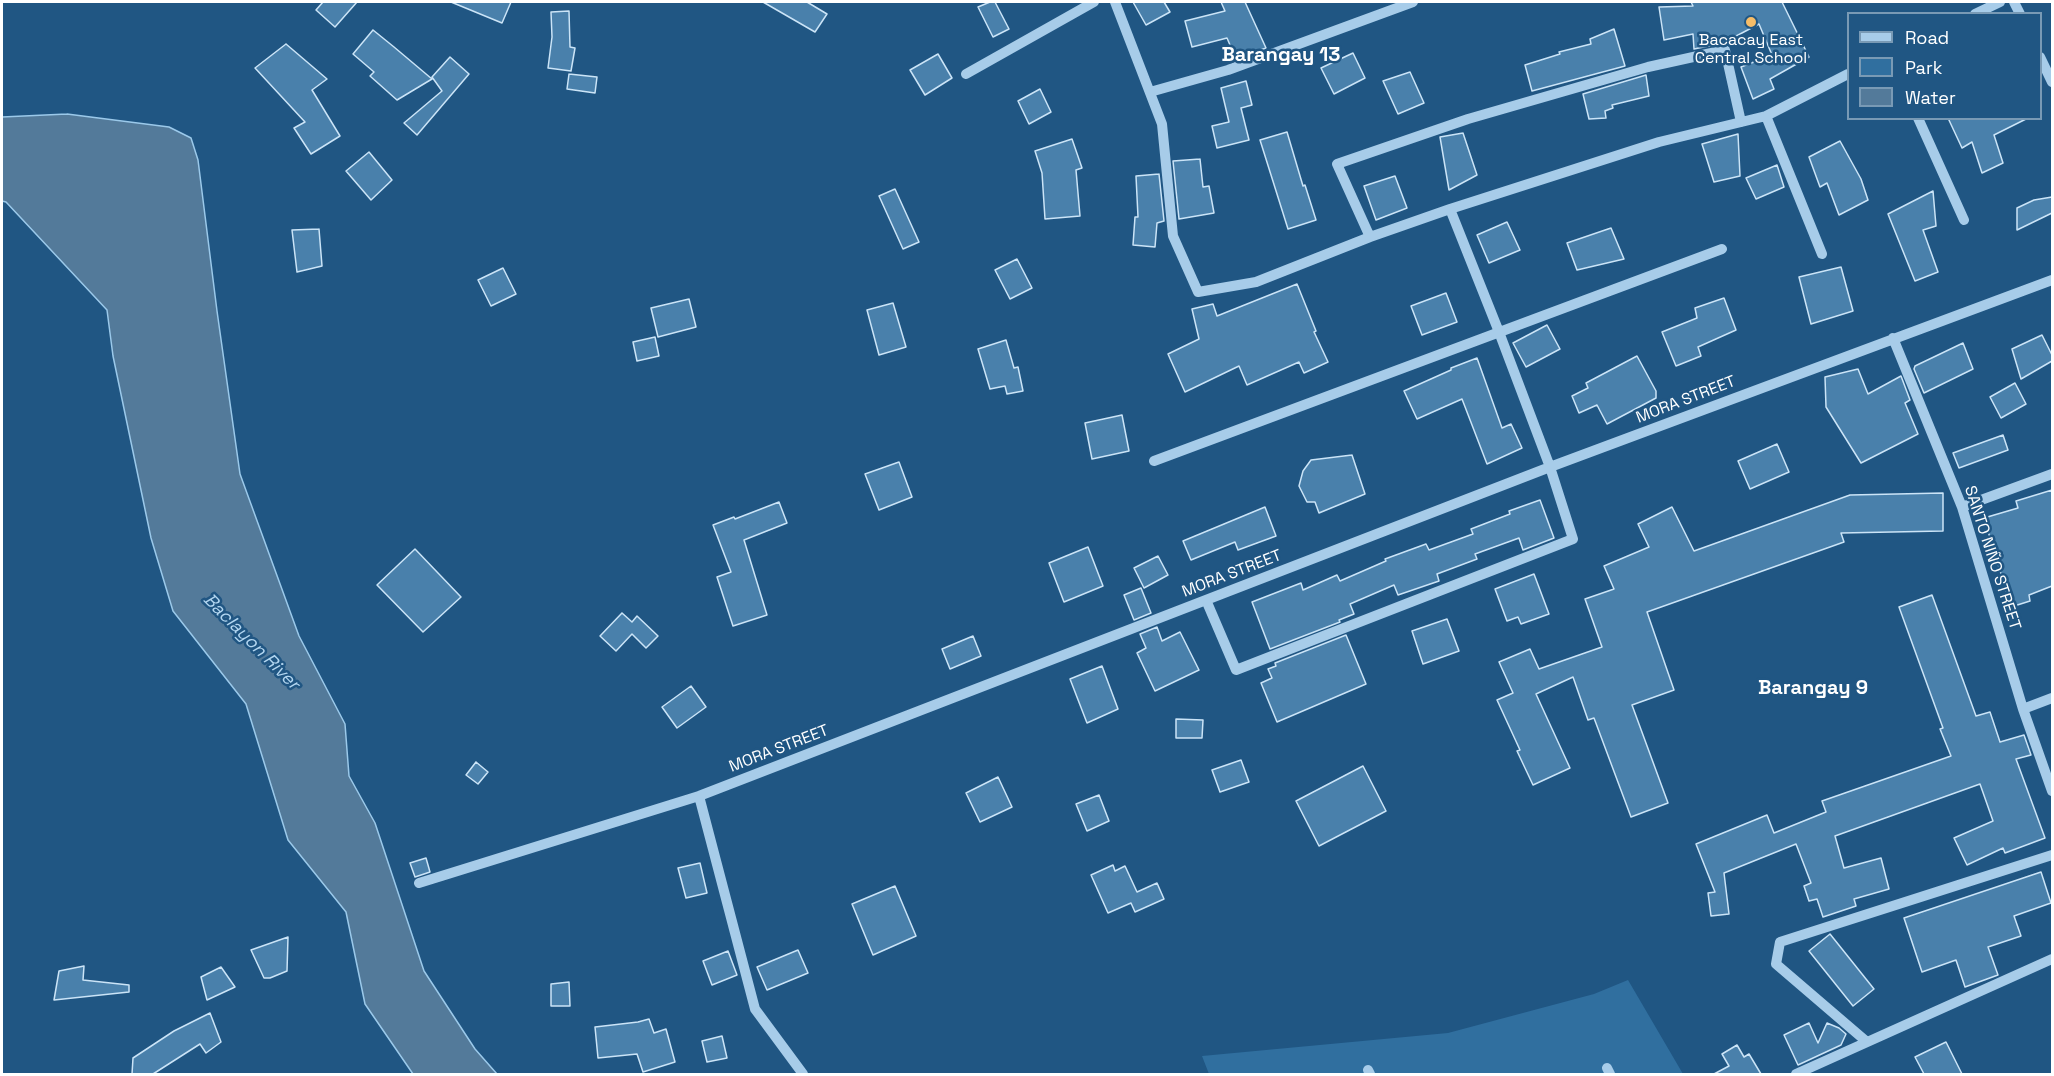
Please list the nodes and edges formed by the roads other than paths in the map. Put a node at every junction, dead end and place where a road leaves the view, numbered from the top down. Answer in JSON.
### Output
{"nodes":[{"id":1,"x":1095,"y":2,"type":"edge"},
{"id":2,"x":1115,"y":2,"type":"edge"},
{"id":3,"x":1413,"y":2,"type":"edge"},
{"id":4,"x":2000,"y":2,"type":"edge"},
{"id":5,"x":1979,"y":12,"type":"edge"},
{"id":6,"x":2042,"y":61,"type":"edge"},
{"id":7,"x":966,"y":74,"type":"dead end"},
{"id":8,"x":1847,"y":75,"type":"edge"},
{"id":9,"x":2052,"y":82,"type":"edge"},
{"id":10,"x":1150,"y":92,"type":"junction"},
{"id":11,"x":1766,"y":116,"type":"junction"},
{"id":12,"x":1919,"y":120,"type":"edge"},
{"id":13,"x":1741,"y":122,"type":"junction"},
{"id":14,"x":1450,"y":209,"type":"junction"},
{"id":15,"x":1964,"y":220,"type":"dead end"},
{"id":16,"x":1370,"y":237,"type":"junction"},
{"id":17,"x":1722,"y":249,"type":"dead end"},
{"id":18,"x":1822,"y":254,"type":"dead end"},
{"id":19,"x":2052,"y":280,"type":"edge"},
{"id":20,"x":1499,"y":332,"type":"junction"},
{"id":21,"x":1893,"y":338,"type":"junction"},
{"id":22,"x":1154,"y":461,"type":"dead end"},
{"id":23,"x":1550,"y":467,"type":"junction"},
{"id":24,"x":2052,"y":474,"type":"edge"},
{"id":25,"x":1962,"y":507,"type":"junction"},
{"id":26,"x":1206,"y":600,"type":"junction"},
{"id":27,"x":2052,"y":698,"type":"edge"},
{"id":28,"x":2024,"y":709,"type":"junction"},
{"id":29,"x":2052,"y":791,"type":"edge"},
{"id":30,"x":699,"y":796,"type":"junction"},
{"id":31,"x":2052,"y":855,"type":"edge"},
{"id":32,"x":419,"y":883,"type":"dead end"},
{"id":33,"x":2052,"y":959,"type":"edge"},
{"id":34,"x":1867,"y":1042,"type":"junction"},
{"id":35,"x":803,"y":1074,"type":"edge"},
{"id":36,"x":1796,"y":1074,"type":"edge"}],
"edges":[{"from":1,"to":7,"type":"street"},
{"from":2,"to":10,"type":"street"},
{"from":3,"to":10,"type":"street"},
{"from":4,"to":5,"type":"street"},
{"from":6,"to":9,"type":"street"},
{"from":8,"to":11,"type":"street"},
{"from":10,"to":16,"type":"street"},
{"from":11,"to":13,"type":"street"},
{"from":11,"to":18,"type":"street"},
{"from":12,"to":15,"type":"street"},
{"from":13,"to":14,"type":"street"},
{"from":13,"to":16,"type":"street"},
{"from":14,"to":16,"type":"street"},
{"from":14,"to":20,"type":"street"},
{"from":17,"to":20,"type":"street"},
{"from":19,"to":21,"type":"street","name":"MORA STREET"},
{"from":20,"to":22,"type":"street"},
{"from":20,"to":23,"type":"street"},
{"from":21,"to":23,"type":"street","name":"MORA STREET"},
{"from":21,"to":25,"type":"street","name":"SANTO NIÑO STREET"},
{"from":23,"to":26,"type":"street","name":"MORA STREET"},
{"from":23,"to":26,"type":"street"},
{"from":24,"to":25,"type":"street"},
{"from":25,"to":28,"type":"street","name":"SANTO NIÑO STREET"},
{"from":26,"to":30,"type":"street","name":"MORA STREET"},
{"from":27,"to":28,"type":"street"},
{"from":28,"to":29,"type":"street","name":"SANTO NIÑO STREET"},
{"from":30,"to":32,"type":"street","name":"MORA STREET"},
{"from":30,"to":35,"type":"street"},
{"from":31,"to":34,"type":"street"},
{"from":33,"to":34,"type":"street"},
{"from":34,"to":36,"type":"street"}]}
